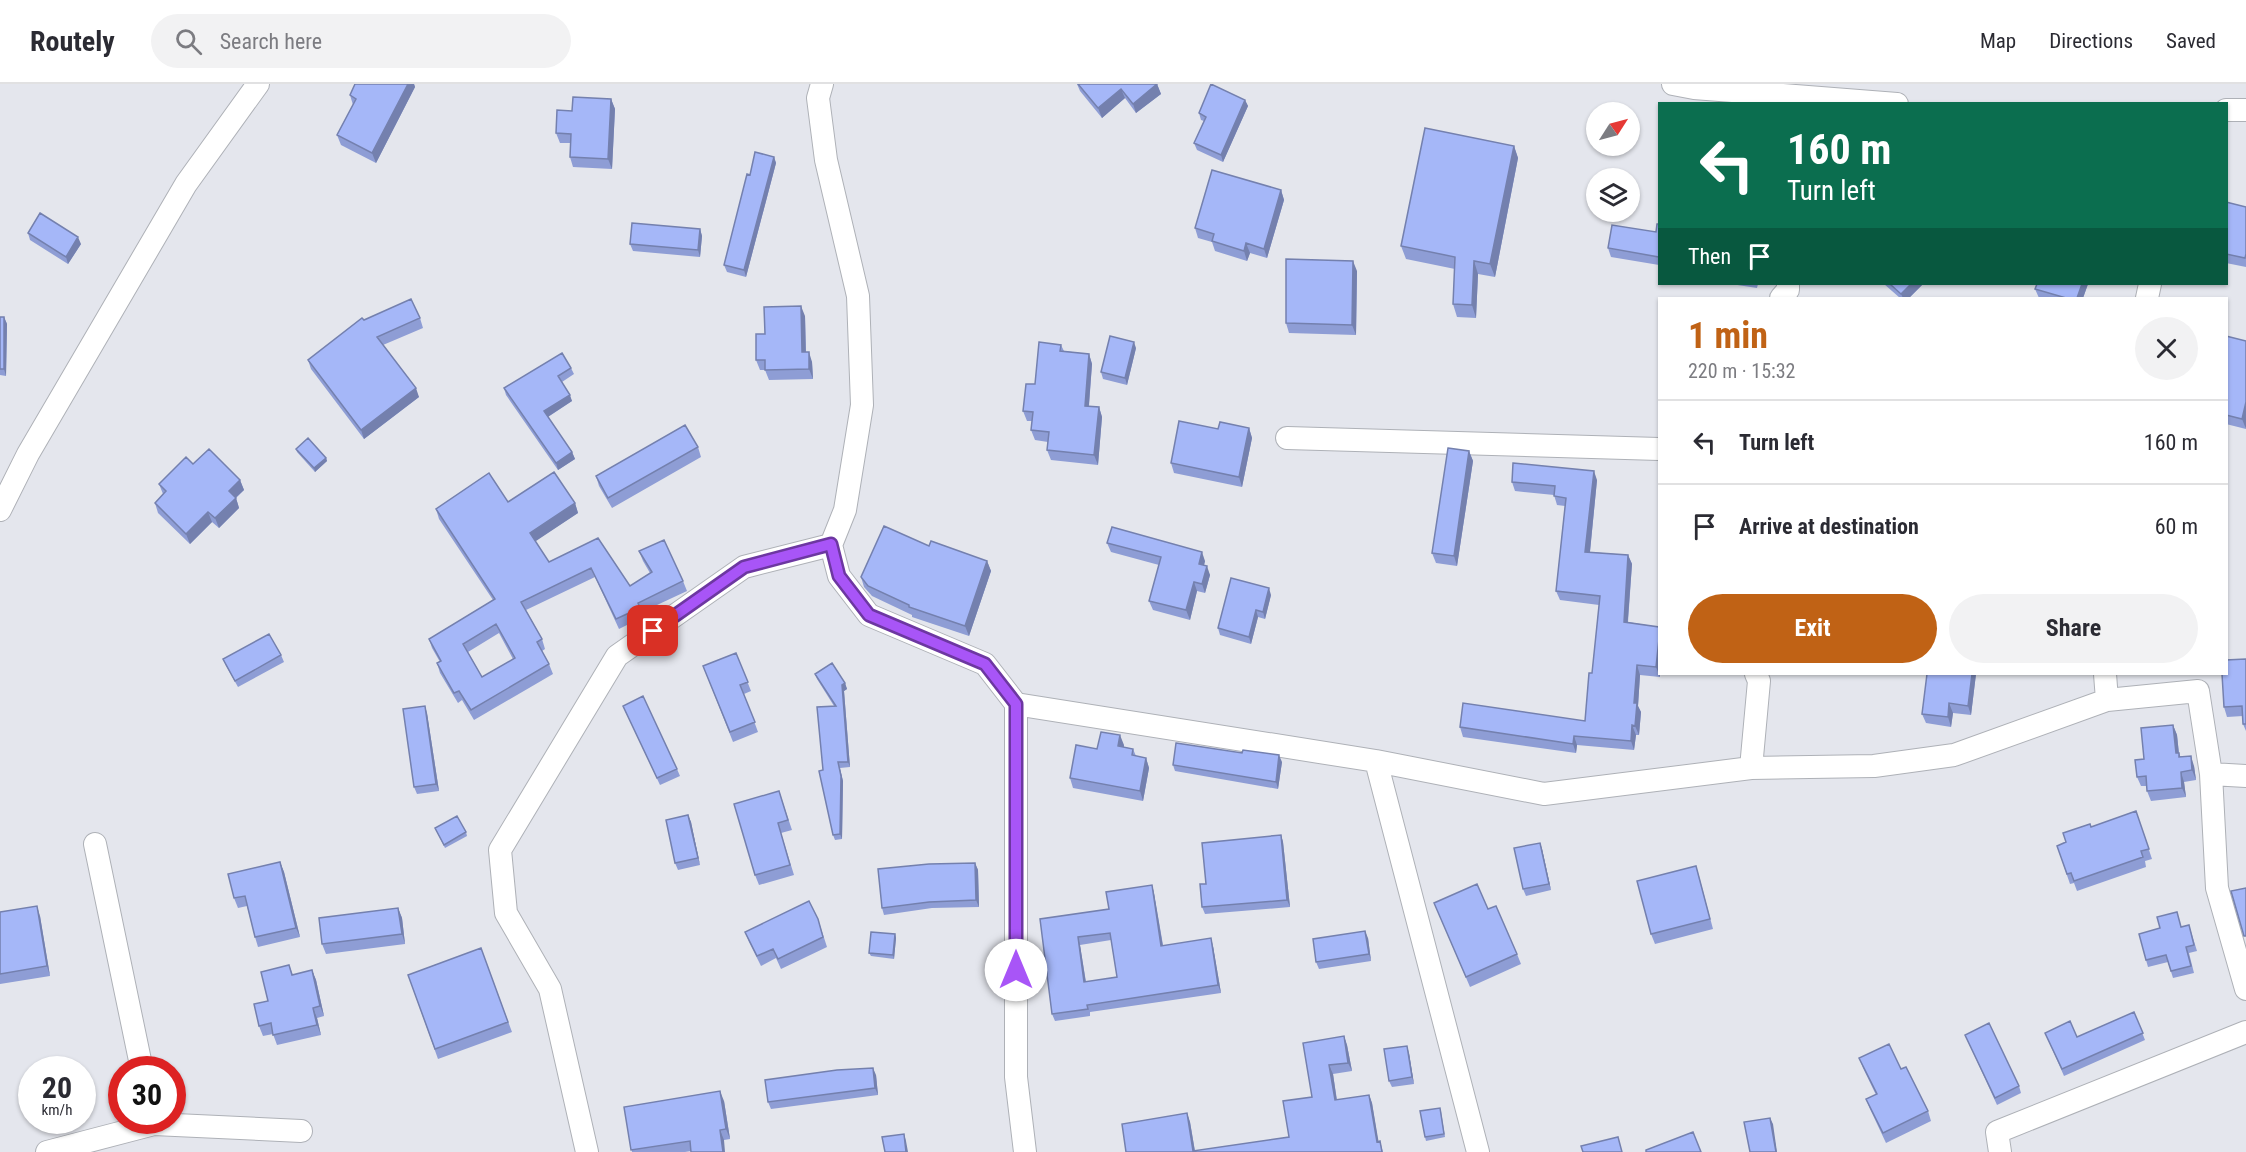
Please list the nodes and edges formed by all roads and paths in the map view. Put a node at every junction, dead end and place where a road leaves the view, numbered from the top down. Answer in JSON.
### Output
{"nodes":[{"id":1,"x":258,"y":84,"type":"edge"},
{"id":2,"x":822,"y":84,"type":"edge"},
{"id":3,"x":1673,"y":84,"type":"edge"},
{"id":4,"x":1873,"y":102,"type":"edge"},
{"id":5,"x":2228,"y":110,"type":"edge"},
{"id":6,"x":2246,"y":110,"type":"edge"},
{"id":7,"x":1287,"y":438,"type":"dead end"},
{"id":8,"x":1658,"y":449,"type":"edge"},
{"id":9,"x":0,"y":510,"type":"edge"},
{"id":10,"x":831,"y":544,"type":"junction"},
{"id":11,"x":1756,"y":675,"type":"edge"},
{"id":12,"x":2105,"y":675,"type":"edge"},
{"id":13,"x":2107,"y":700,"type":"junction"},
{"id":14,"x":1016,"y":704,"type":"junction"},
{"id":15,"x":1376,"y":761,"type":"junction"},
{"id":16,"x":1750,"y":768,"type":"junction"},
{"id":17,"x":2211,"y":774,"type":"junction"},
{"id":18,"x":2246,"y":776,"type":"edge"},
{"id":19,"x":95,"y":844,"type":"dead end"},
{"id":20,"x":2246,"y":988,"type":"edge"},
{"id":21,"x":2246,"y":1032,"type":"edge"},
{"id":22,"x":139,"y":1056,"type":"edge"},
{"id":23,"x":186,"y":1124,"type":"edge"},
{"id":24,"x":301,"y":1131,"type":"dead end"},
{"id":25,"x":111,"y":1134,"type":"edge"},
{"id":26,"x":47,"y":1152,"type":"edge"},
{"id":27,"x":587,"y":1152,"type":"edge"},
{"id":28,"x":1025,"y":1152,"type":"edge"},
{"id":29,"x":1478,"y":1152,"type":"edge"},
{"id":30,"x":2000,"y":1152,"type":"edge"}],
"edges":[{"from":1,"to":9,"type":"street"},
{"from":2,"to":10,"type":"street"},
{"from":3,"to":4,"type":"street"},
{"from":5,"to":6,"type":"street"},
{"from":7,"to":8,"type":"street"},
{"from":10,"to":14,"type":"street"},
{"from":10,"to":27,"type":"street"},
{"from":11,"to":16,"type":"street"},
{"from":12,"to":13,"type":"street"},
{"from":13,"to":16,"type":"street"},
{"from":13,"to":17,"type":"street"},
{"from":14,"to":15,"type":"street"},
{"from":14,"to":28,"type":"street"},
{"from":15,"to":16,"type":"street"},
{"from":15,"to":29,"type":"street"},
{"from":17,"to":18,"type":"street"},
{"from":17,"to":20,"type":"street"},
{"from":19,"to":22,"type":"street"},
{"from":21,"to":30,"type":"street"},
{"from":23,"to":24,"type":"street"},
{"from":25,"to":26,"type":"street"}]}
